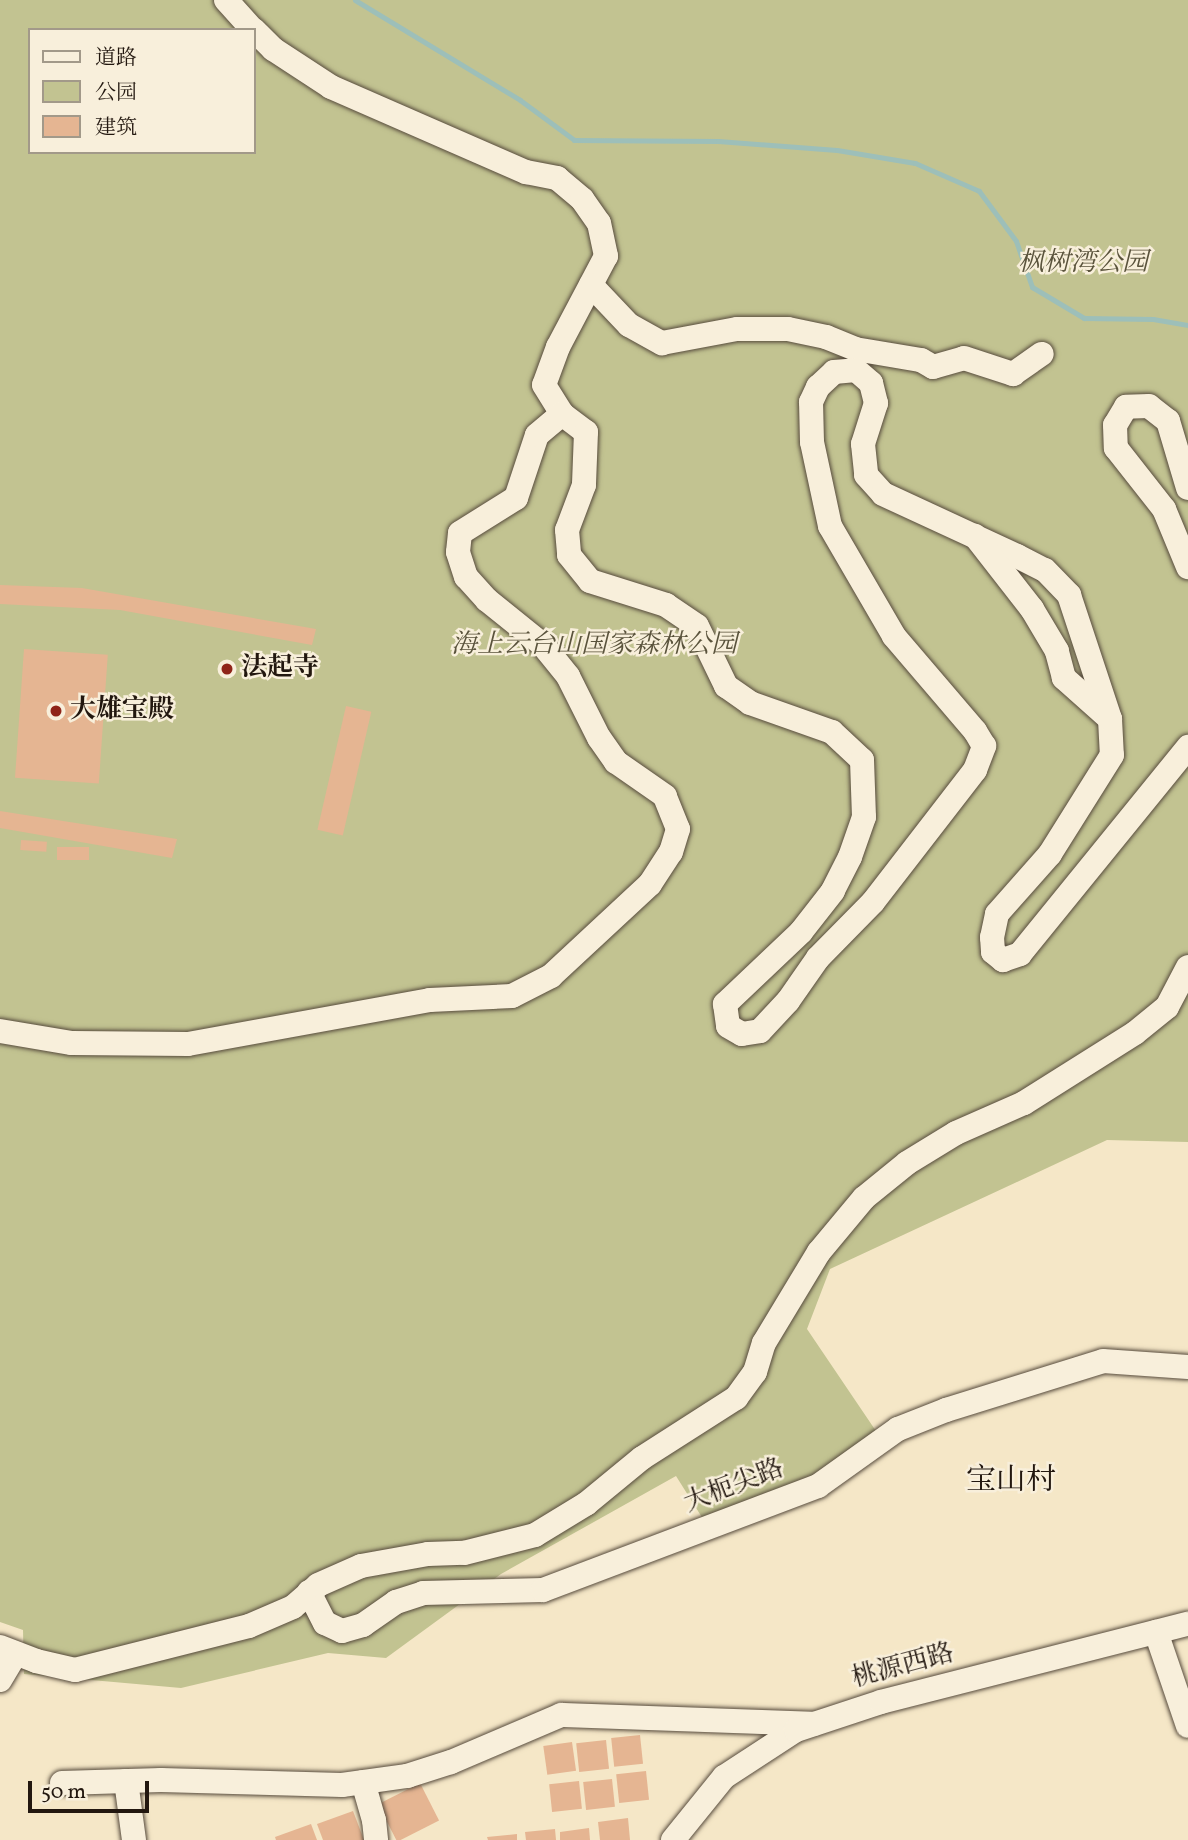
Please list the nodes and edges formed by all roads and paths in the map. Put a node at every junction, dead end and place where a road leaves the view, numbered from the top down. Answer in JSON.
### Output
{"nodes":[{"id":1,"x":226,"y":0,"type":"edge"},
{"id":2,"x":252,"y":28,"type":"edge"},
{"id":3,"x":256,"y":32,"type":"edge"},
{"id":4,"x":591,"y":285,"type":"junction"},
{"id":5,"x":1042,"y":354,"type":"dead end"},
{"id":6,"x":562,"y":414,"type":"junction"},
{"id":7,"x":1188,"y":488,"type":"edge"},
{"id":8,"x":975,"y":536,"type":"junction"},
{"id":9,"x":1188,"y":567,"type":"edge"},
{"id":10,"x":1110,"y":719,"type":"junction"},
{"id":11,"x":1188,"y":747,"type":"edge"},
{"id":12,"x":1188,"y":967,"type":"edge"},
{"id":13,"x":0,"y":1031,"type":"edge"},
{"id":14,"x":1188,"y":1367,"type":"edge"},
{"id":15,"x":309,"y":1592,"type":"junction"},
{"id":16,"x":1188,"y":1624,"type":"edge"},
{"id":17,"x":1156,"y":1632,"type":"junction"},
{"id":18,"x":8,"y":1650,"type":"edge"},
{"id":19,"x":0,"y":1680,"type":"edge"},
{"id":20,"x":814,"y":1724,"type":"junction"},
{"id":21,"x":1188,"y":1726,"type":"edge"},
{"id":22,"x":126,"y":1781,"type":"junction"},
{"id":23,"x":363,"y":1782,"type":"junction"},
{"id":24,"x":62,"y":1783,"type":"dead end"},
{"id":25,"x":134,"y":1840,"type":"edge"},
{"id":26,"x":376,"y":1840,"type":"edge"},
{"id":27,"x":673,"y":1840,"type":"edge"}],
"edges":[{"from":1,"to":2,"type":"street"},
{"from":3,"to":4,"type":"street"},
{"from":4,"to":5,"type":"street"},
{"from":4,"to":6,"type":"street"},
{"from":6,"to":8,"type":"street"},
{"from":6,"to":13,"type":"street"},
{"from":7,"to":9,"type":"street"},
{"from":8,"to":10,"type":"street"},
{"from":8,"to":10,"type":"street"},
{"from":10,"to":11,"type":"street"},
{"from":12,"to":15,"type":"street"},
{"from":14,"to":15,"type":"street","name":"大枙尖路"},
{"from":15,"to":18,"type":"street"},
{"from":16,"to":17,"type":"street","name":"桃源西路"},
{"from":17,"to":20,"type":"street","name":"桃源西路"},
{"from":17,"to":21,"type":"street"},
{"from":18,"to":19,"type":"street"},
{"from":20,"to":23,"type":"street"},
{"from":20,"to":27,"type":"street","name":"桃源西路"},
{"from":22,"to":23,"type":"street"},
{"from":22,"to":24,"type":"street"},
{"from":22,"to":25,"type":"street"},
{"from":23,"to":26,"type":"street"}]}
